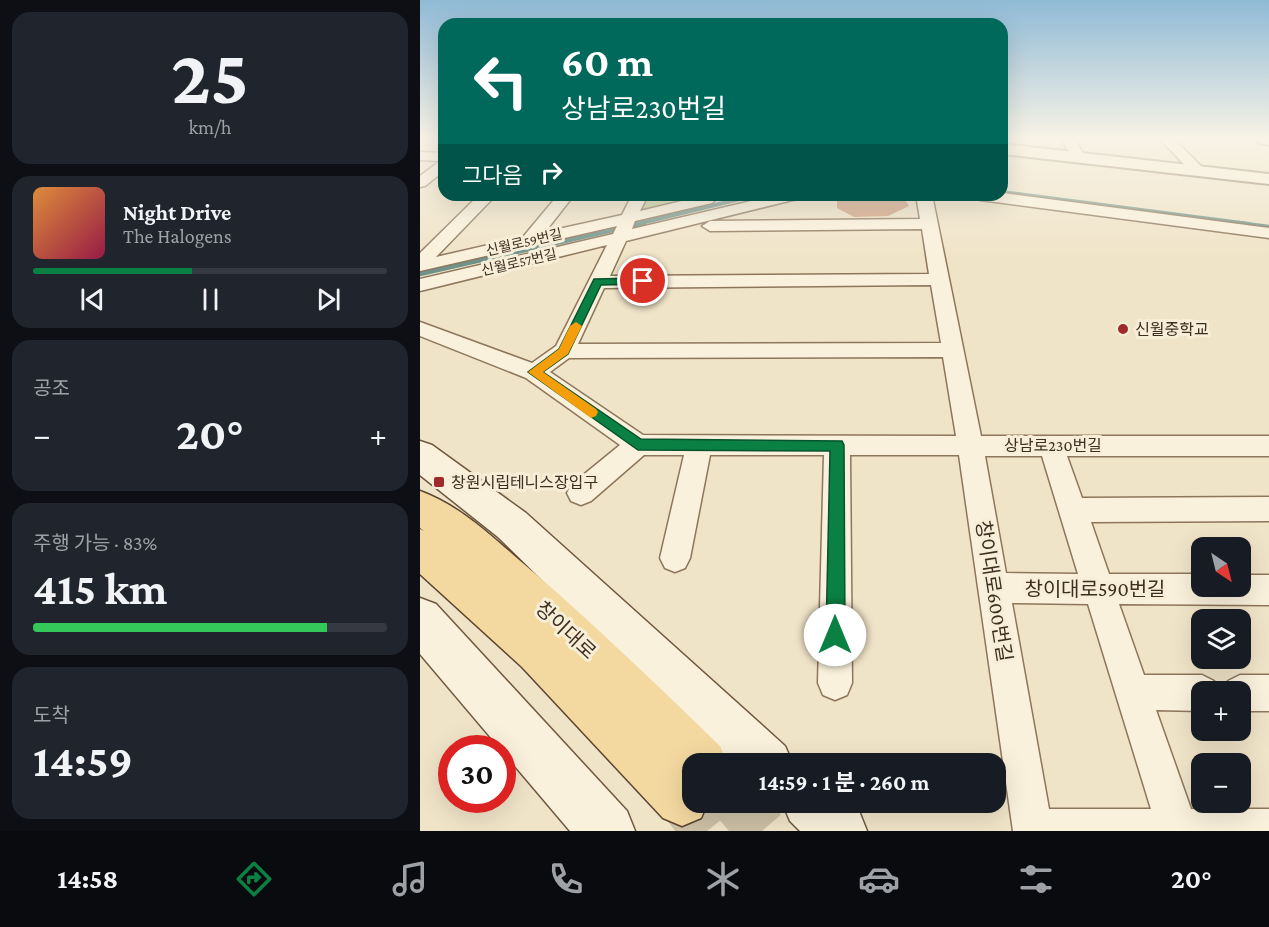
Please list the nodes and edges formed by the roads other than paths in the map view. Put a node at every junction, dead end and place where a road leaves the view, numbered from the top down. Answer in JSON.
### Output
{"nodes":[{"id":1,"x":1008,"y":187,"type":"edge"},
{"id":2,"x":1008,"y":199,"type":"edge"},
{"id":3,"x":482,"y":201,"type":"edge"},
{"id":4,"x":561,"y":201,"type":"edge"},
{"id":5,"x":637,"y":201,"type":"edge"},
{"id":6,"x":717,"y":201,"type":"edge"},
{"id":7,"x":758,"y":201,"type":"edge"},
{"id":8,"x":925,"y":201,"type":"edge"},
{"id":9,"x":696,"y":211,"type":"junction"},
{"id":10,"x":1269,"y":220,"type":"edge"},
{"id":11,"x":929,"y":224,"type":"junction"},
{"id":12,"x":623,"y":228,"type":"junction"},
{"id":13,"x":1269,"y":233,"type":"edge"},
{"id":14,"x":529,"y":241,"type":"junction"},
{"id":15,"x":420,"y":264,"type":"edge"},
{"id":16,"x":939,"y":279,"type":"junction"},
{"id":17,"x":597,"y":282,"type":"junction"},
{"id":18,"x":420,"y":285,"type":"edge"},
{"id":19,"x":420,"y":329,"type":"edge"},
{"id":20,"x":952,"y":350,"type":"junction"},
{"id":21,"x":564,"y":351,"type":"junction"},
{"id":22,"x":534,"y":372,"type":"junction"},
{"id":23,"x":638,"y":445,"type":"junction"},
{"id":24,"x":699,"y":445,"type":"junction"},
{"id":25,"x":837,"y":445,"type":"junction"},
{"id":26,"x":970,"y":445,"type":"junction"},
{"id":27,"x":1051,"y":445,"type":"junction"},
{"id":28,"x":1266,"y":450,"type":"edge"},
{"id":29,"x":420,"y":455,"type":"edge"},
{"id":30,"x":581,"y":492,"type":"dead end"},
{"id":31,"x":420,"y":508,"type":"edge"},
{"id":32,"x":1269,"y":509,"type":"edge"},
{"id":33,"x":1072,"y":510,"type":"junction"},
{"id":34,"x":420,"y":548,"type":"edge"},
{"id":35,"x":675,"y":558,"type":"dead end"},
{"id":36,"x":993,"y":588,"type":"junction"},
{"id":37,"x":1098,"y":589,"type":"junction"},
{"id":38,"x":1269,"y":590,"type":"edge"},
{"id":39,"x":420,"y":620,"type":"edge"},
{"id":40,"x":835,"y":683,"type":"dead end"},
{"id":41,"x":1133,"y":692,"type":"junction"},
{"id":42,"x":1191,"y":693,"type":"edge"},
{"id":43,"x":1251,"y":693,"type":"edge"},
{"id":44,"x":1269,"y":693,"type":"edge"},
{"id":45,"x":755,"y":753,"type":"edge"},
{"id":46,"x":682,"y":769,"type":"tunnel mouth"},
{"id":47,"x":682,"y":773,"type":"tunnel mouth"},
{"id":48,"x":820,"y":813,"type":"edge"},
{"id":49,"x":1178,"y":829,"type":"junction"},
{"id":50,"x":1269,"y":829,"type":"edge"},
{"id":51,"x":1033,"y":830,"type":"edge"},
{"id":52,"x":608,"y":831,"type":"edge"},
{"id":53,"x":839,"y":831,"type":"edge"}],
"edges":[{"from":1,"to":10,"type":"street"},
{"from":2,"to":13,"type":"street"},
{"from":3,"to":15,"type":"street","name":"신월로59번길"},
{"from":4,"to":14,"type":"street"},
{"from":5,"to":12,"type":"street"},
{"from":6,"to":9,"type":"street"},
{"from":7,"to":9,"type":"street","name":"신월로57번길"},
{"from":8,"to":11,"type":"street","name":"창이대로600번길"},
{"from":9,"to":11,"type":"street"},
{"from":9,"to":12,"type":"street","name":"신월로57번길"},
{"from":11,"to":16,"type":"street","name":"창이대로600번길"},
{"from":12,"to":14,"type":"street","name":"신월로59번길"},
{"from":12,"to":17,"type":"street"},
{"from":12,"to":18,"type":"street","name":"신월로57번길"},
{"from":14,"to":15,"type":"street","name":"신월로59번길"},
{"from":16,"to":17,"type":"street"},
{"from":16,"to":20,"type":"street","name":"창이대로600번길"},
{"from":17,"to":21,"type":"street"},
{"from":19,"to":22,"type":"street"},
{"from":20,"to":21,"type":"street"},
{"from":20,"to":26,"type":"street","name":"창이대로600번길"},
{"from":21,"to":22,"type":"street"},
{"from":22,"to":23,"type":"street"},
{"from":23,"to":24,"type":"street","name":"상남로230번길"},
{"from":23,"to":30,"type":"street"},
{"from":24,"to":25,"type":"street","name":"상남로230번길"},
{"from":24,"to":35,"type":"street"},
{"from":25,"to":26,"type":"street","name":"상남로230번길"},
{"from":25,"to":40,"type":"street"},
{"from":26,"to":27,"type":"street","name":"상남로230번길"},
{"from":26,"to":36,"type":"street","name":"창이대로600번길"},
{"from":27,"to":28,"type":"street","name":"상남로230번길"},
{"from":27,"to":33,"type":"street"},
{"from":29,"to":45,"type":"main road"},
{"from":31,"to":46,"type":"main road","name":"창이대로"},
{"from":32,"to":33,"type":"street"},
{"from":33,"to":37,"type":"street"},
{"from":34,"to":47,"type":"main road","name":"창이대로"},
{"from":36,"to":37,"type":"street","name":"창이대로590번길"},
{"from":36,"to":51,"type":"street","name":"창이대로600번길"},
{"from":37,"to":38,"type":"street","name":"창이대로590번길"},
{"from":37,"to":41,"type":"street"},
{"from":39,"to":52,"type":"main road"},
{"from":41,"to":42,"type":"street"},
{"from":41,"to":49,"type":"street"},
{"from":43,"to":44,"type":"street"},
{"from":48,"to":53,"type":"main road"},
{"from":49,"to":50,"type":"street"},
{"from":49,"to":51,"type":"street"}]}
